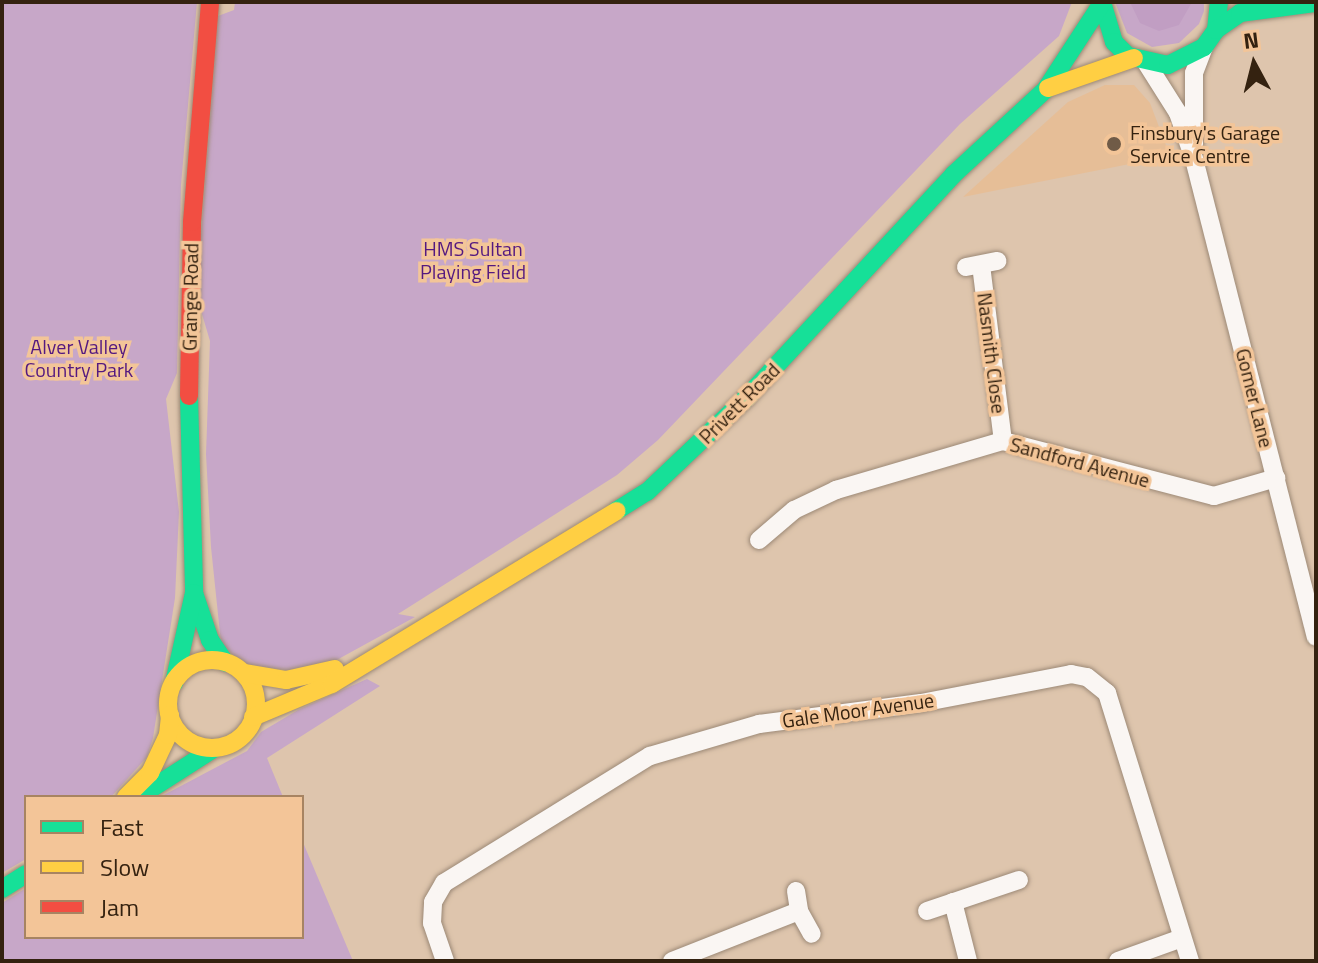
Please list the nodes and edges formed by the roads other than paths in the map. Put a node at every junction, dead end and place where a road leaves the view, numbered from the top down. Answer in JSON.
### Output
{"nodes":[{"id":1,"x":210,"y":2,"type":"edge"},
{"id":2,"x":1102,"y":2,"type":"edge"},
{"id":3,"x":1219,"y":2,"type":"edge"},
{"id":4,"x":1316,"y":3,"type":"edge"},
{"id":5,"x":1216,"y":30,"type":"junction"},
{"id":6,"x":1204,"y":47,"type":"junction"},
{"id":7,"x":1141,"y":61,"type":"junction"},
{"id":8,"x":1046,"y":89,"type":"junction"},
{"id":9,"x":1194,"y":159,"type":"junction"},
{"id":10,"x":981,"y":264,"type":"dead end"},
{"id":11,"x":1003,"y":441,"type":"junction"},
{"id":12,"x":1276,"y":478,"type":"junction"},
{"id":13,"x":759,"y":540,"type":"dead end"},
{"id":14,"x":194,"y":593,"type":"junction"},
{"id":15,"x":1316,"y":637,"type":"edge"},
{"id":16,"x":383,"y":654,"type":"junction"},
{"id":17,"x":225,"y":662,"type":"junction"},
{"id":18,"x":244,"y":673,"type":"junction"},
{"id":19,"x":174,"y":683,"type":"junction"},
{"id":20,"x":170,"y":715,"type":"junction"},
{"id":21,"x":253,"y":717,"type":"junction"},
{"id":22,"x":215,"y":748,"type":"junction"},
{"id":23,"x":128,"y":795,"type":"edge"},
{"id":24,"x":141,"y":795,"type":"edge"},
{"id":25,"x":24,"y":875,"type":"edge"},
{"id":26,"x":1019,"y":880,"type":"dead end"},
{"id":27,"x":2,"y":889,"type":"edge"},
{"id":28,"x":796,"y":891,"type":"dead end"},
{"id":29,"x":953,"y":902,"type":"junction"},
{"id":30,"x":799,"y":911,"type":"junction"},
{"id":31,"x":927,"y":911,"type":"dead end"},
{"id":32,"x":812,"y":934,"type":"dead end"},
{"id":33,"x":1182,"y":938,"type":"junction"},
{"id":34,"x":445,"y":961,"type":"edge"},
{"id":35,"x":672,"y":961,"type":"edge"},
{"id":36,"x":968,"y":961,"type":"edge"},
{"id":37,"x":1118,"y":961,"type":"edge"},
{"id":38,"x":1190,"y":961,"type":"edge"}],
"edges":[{"from":1,"to":14,"type":"main road","name":"Grange Road"},
{"from":2,"to":7,"type":"main road"},
{"from":2,"to":8,"type":"main road","name":"Privett Road"},
{"from":3,"to":5,"type":"main road"},
{"from":4,"to":5,"type":"main road"},
{"from":5,"to":6,"type":"main road"},
{"from":6,"to":7,"type":"main road","name":"Privett Road"},
{"from":6,"to":9,"type":"street","name":"Gomer Lane"},
{"from":7,"to":8,"type":"main road","name":"Privett Road"},
{"from":7,"to":9,"type":"street","name":"Gomer Lane"},
{"from":8,"to":16,"type":"main road","name":"Privett Road"},
{"from":9,"to":12,"type":"street","name":"Gomer Lane"},
{"from":10,"to":11,"type":"street","name":"Nasmith Close"},
{"from":11,"to":12,"type":"street","name":"Sandford Avenue"},
{"from":11,"to":13,"type":"street","name":"Sandford Avenue"},
{"from":12,"to":15,"type":"street","name":"Gomer Lane"},
{"from":14,"to":17,"type":"main road","name":"Grange Road"},
{"from":14,"to":19,"type":"main road","name":"Grange Road"},
{"from":16,"to":18,"type":"main road","name":"Privett Road"},
{"from":16,"to":21,"type":"main road","name":"Privett Road"},
{"from":17,"to":18,"type":"main road"},
{"from":17,"to":19,"type":"main road"},
{"from":18,"to":21,"type":"main road"},
{"from":19,"to":20,"type":"main road"},
{"from":20,"to":22,"type":"main road"},
{"from":20,"to":23,"type":"main road"},
{"from":21,"to":22,"type":"main road"},
{"from":22,"to":24,"type":"main road"},
{"from":25,"to":27,"type":"main road"},
{"from":26,"to":29,"type":"street"},
{"from":28,"to":30,"type":"street"},
{"from":29,"to":31,"type":"street"},
{"from":29,"to":36,"type":"street"},
{"from":30,"to":32,"type":"street"},
{"from":30,"to":35,"type":"street"},
{"from":33,"to":34,"type":"street","name":"Gale Moor Avenue"},
{"from":33,"to":37,"type":"street"},
{"from":33,"to":38,"type":"street","name":"Gale Moor Avenue"}]}
